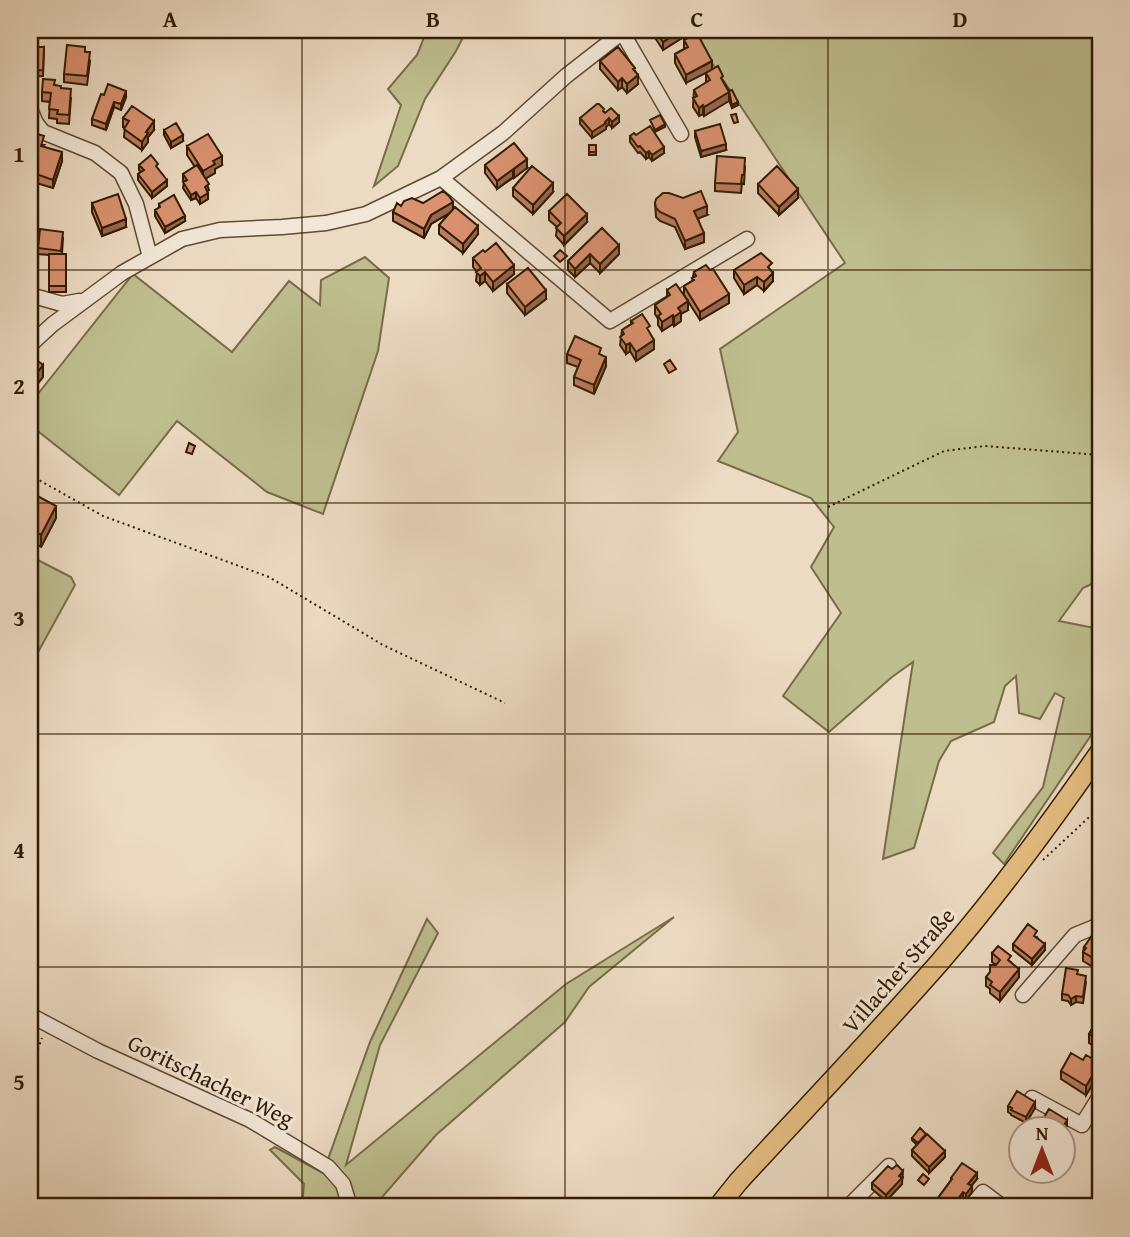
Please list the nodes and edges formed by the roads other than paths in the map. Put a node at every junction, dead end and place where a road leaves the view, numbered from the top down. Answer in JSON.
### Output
{"nodes":[{"id":1,"x":623,"y":31,"type":"edge"},
{"id":2,"x":30,"y":108,"type":"edge"},
{"id":3,"x":681,"y":134,"type":"dead end"},
{"id":4,"x":442,"y":178,"type":"junction"},
{"id":5,"x":747,"y":239,"type":"dead end"},
{"id":6,"x":150,"y":257,"type":"junction"},
{"id":7,"x":30,"y":295,"type":"edge"},
{"id":8,"x":84,"y":301,"type":"junction"},
{"id":9,"x":30,"y":345,"type":"edge"},
{"id":10,"x":1100,"y":752,"type":"edge"},
{"id":11,"x":1100,"y":926,"type":"edge"},
{"id":12,"x":1023,"y":995,"type":"dead end"},
{"id":13,"x":30,"y":1015,"type":"edge"},
{"id":14,"x":1100,"y":1096,"type":"edge"},
{"id":15,"x":1032,"y":1098,"type":"edge"},
{"id":16,"x":889,"y":1166,"type":"edge"},
{"id":17,"x":350,"y":1207,"type":"edge"},
{"id":18,"x":718,"y":1207,"type":"edge"},
{"id":19,"x":848,"y":1207,"type":"edge"},
{"id":20,"x":970,"y":1207,"type":"edge"},
{"id":21,"x":1003,"y":1207,"type":"edge"}],
"edges":[{"from":1,"to":3,"type":"street"},
{"from":1,"to":4,"type":"street"},
{"from":2,"to":6,"type":"street"},
{"from":4,"to":5,"type":"street"},
{"from":4,"to":6,"type":"street"},
{"from":6,"to":8,"type":"street"},
{"from":7,"to":8,"type":"street"},
{"from":8,"to":9,"type":"street"},
{"from":10,"to":18,"type":"main road","name":"Villacher Straße"},
{"from":11,"to":12,"type":"street"},
{"from":13,"to":17,"type":"street","name":"Goritschacher Weg"},
{"from":14,"to":15,"type":"street"},
{"from":16,"to":19,"type":"street"},
{"from":20,"to":21,"type":"street"}]}
